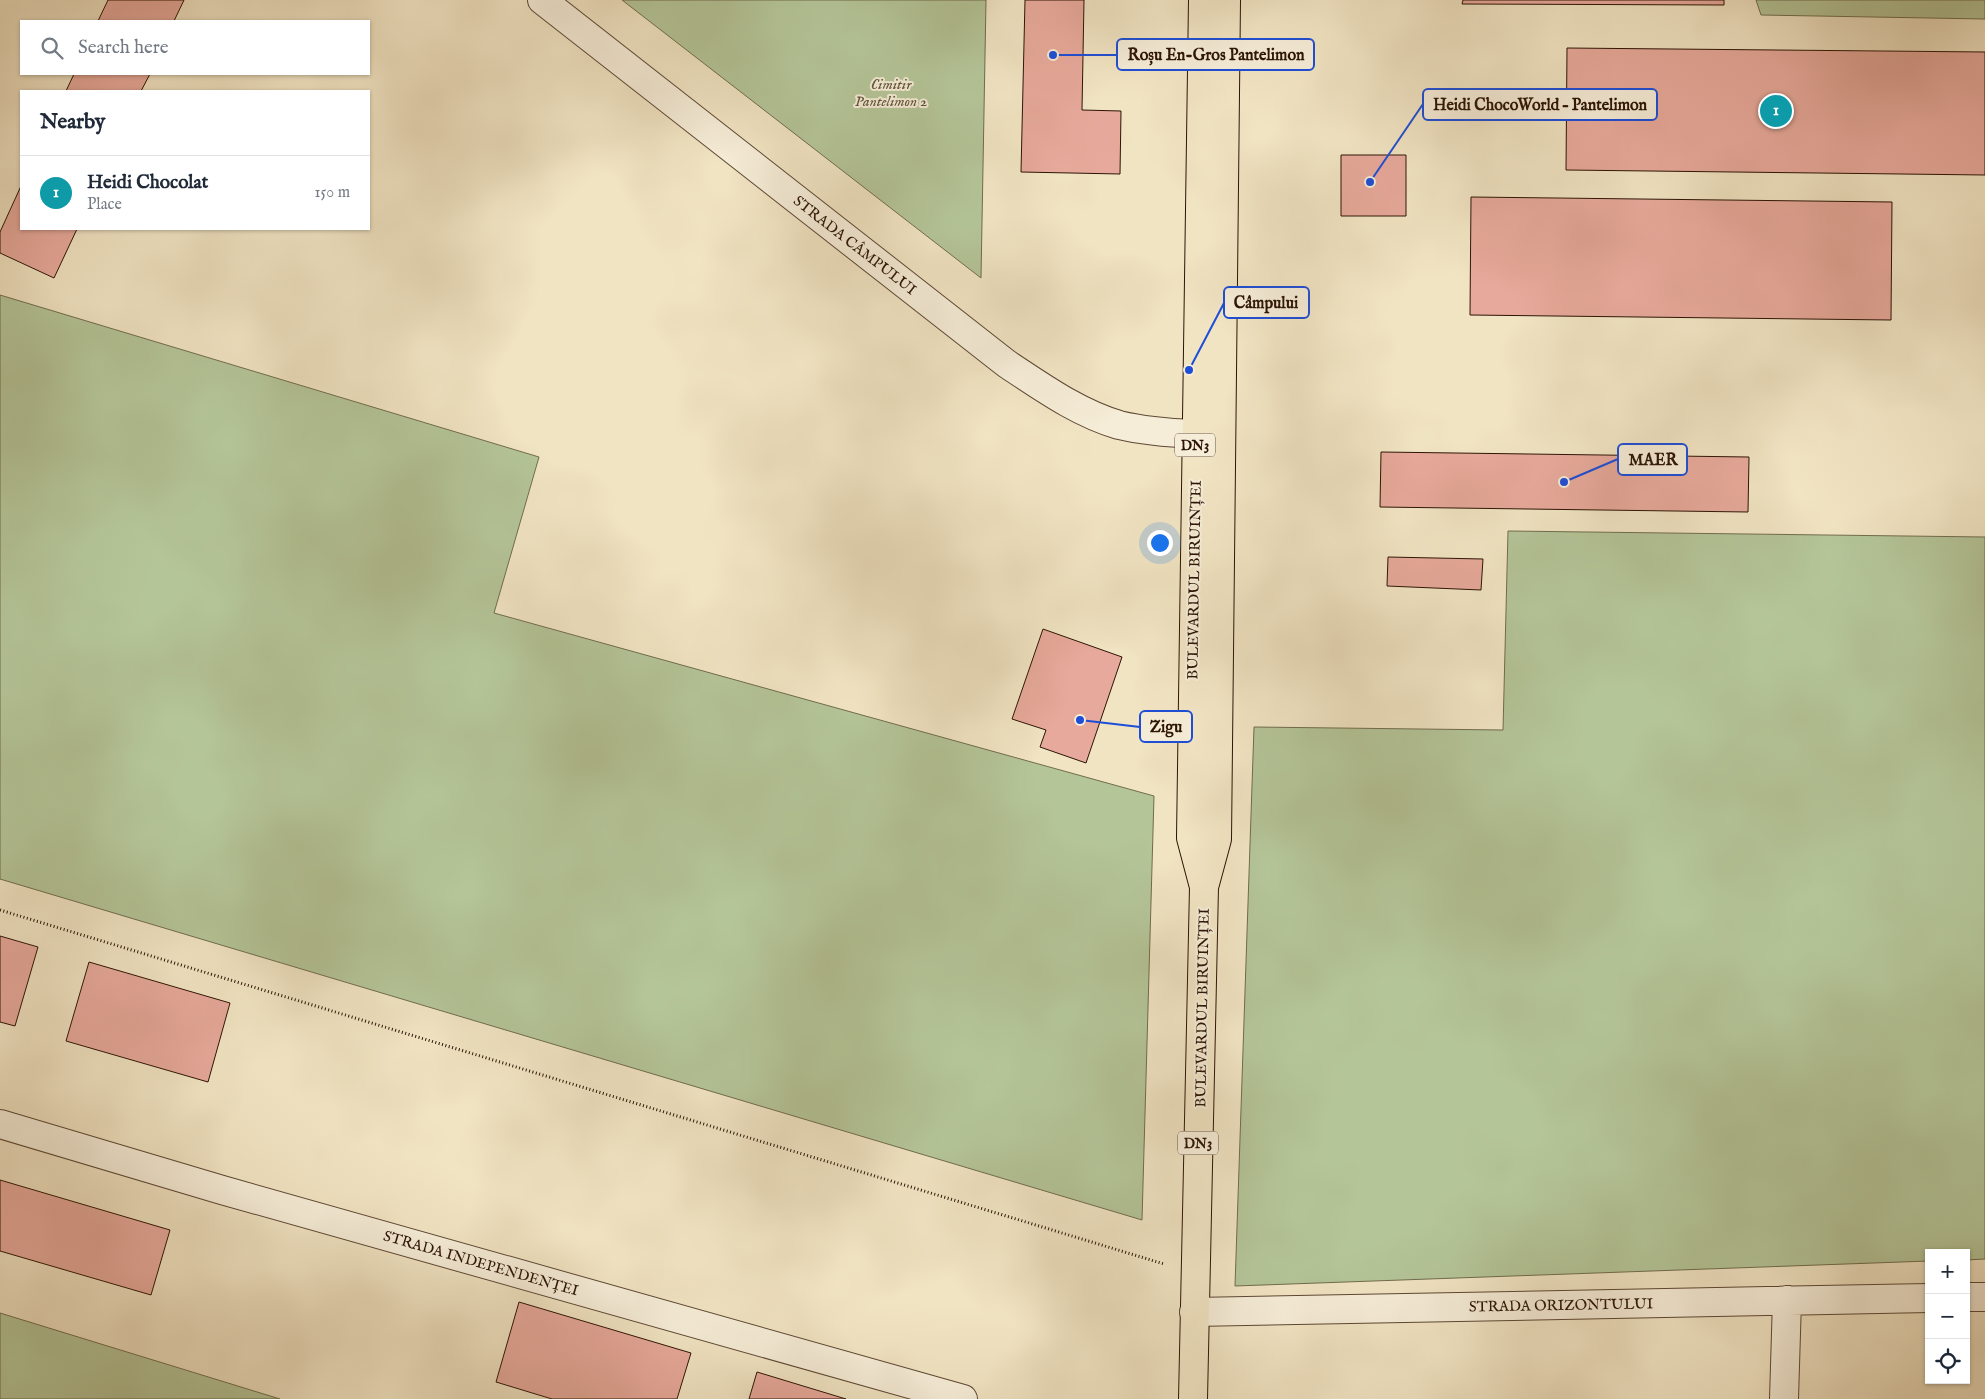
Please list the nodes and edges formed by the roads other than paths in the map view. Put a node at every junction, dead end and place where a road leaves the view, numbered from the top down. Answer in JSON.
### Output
{"nodes":[{"id":1,"x":542,"y":0,"type":"edge"},
{"id":2,"x":1203,"y":0,"type":"edge"},
{"id":3,"x":1226,"y":0,"type":"edge"},
{"id":4,"x":1195,"y":434,"type":"junction"},
{"id":5,"x":1204,"y":887,"type":"junction"},
{"id":6,"x":0,"y":1124,"type":"edge"},
{"id":7,"x":1970,"y":1297,"type":"edge"},
{"id":8,"x":1985,"y":1297,"type":"edge"},
{"id":9,"x":1925,"y":1298,"type":"edge"},
{"id":10,"x":1787,"y":1300,"type":"junction"},
{"id":11,"x":1194,"y":1312,"type":"junction"},
{"id":12,"x":963,"y":1399,"type":"edge"},
{"id":13,"x":1193,"y":1399,"type":"edge"},
{"id":14,"x":1784,"y":1399,"type":"edge"}],
"edges":[{"from":1,"to":4,"type":"street","name":"STRADA CÂMPULUI"},
{"from":2,"to":4,"type":"main road","name":"BULEVARDUL BIRUINȚEI","number":"DN3"},
{"from":3,"to":5,"type":"main road","name":"BULEVARDUL BIRUINȚEI","number":"DN3"},
{"from":4,"to":5,"type":"main road","name":"BULEVARDUL BIRUINȚEI","number":"DN3"},
{"from":5,"to":11,"type":"main road","name":"BULEVARDUL BIRUINȚEI","number":"DN3"},
{"from":6,"to":12,"type":"street","name":"STRADA INDEPENDENȚEI"},
{"from":7,"to":8,"type":"street"},
{"from":9,"to":10,"type":"street","name":"STRADA ORIZONTULUI"},
{"from":10,"to":11,"type":"street","name":"STRADA ORIZONTULUI"},
{"from":10,"to":14,"type":"street"},
{"from":11,"to":13,"type":"main road","name":"BULEVARDUL BIRUINȚEI","number":"DN3"}]}
